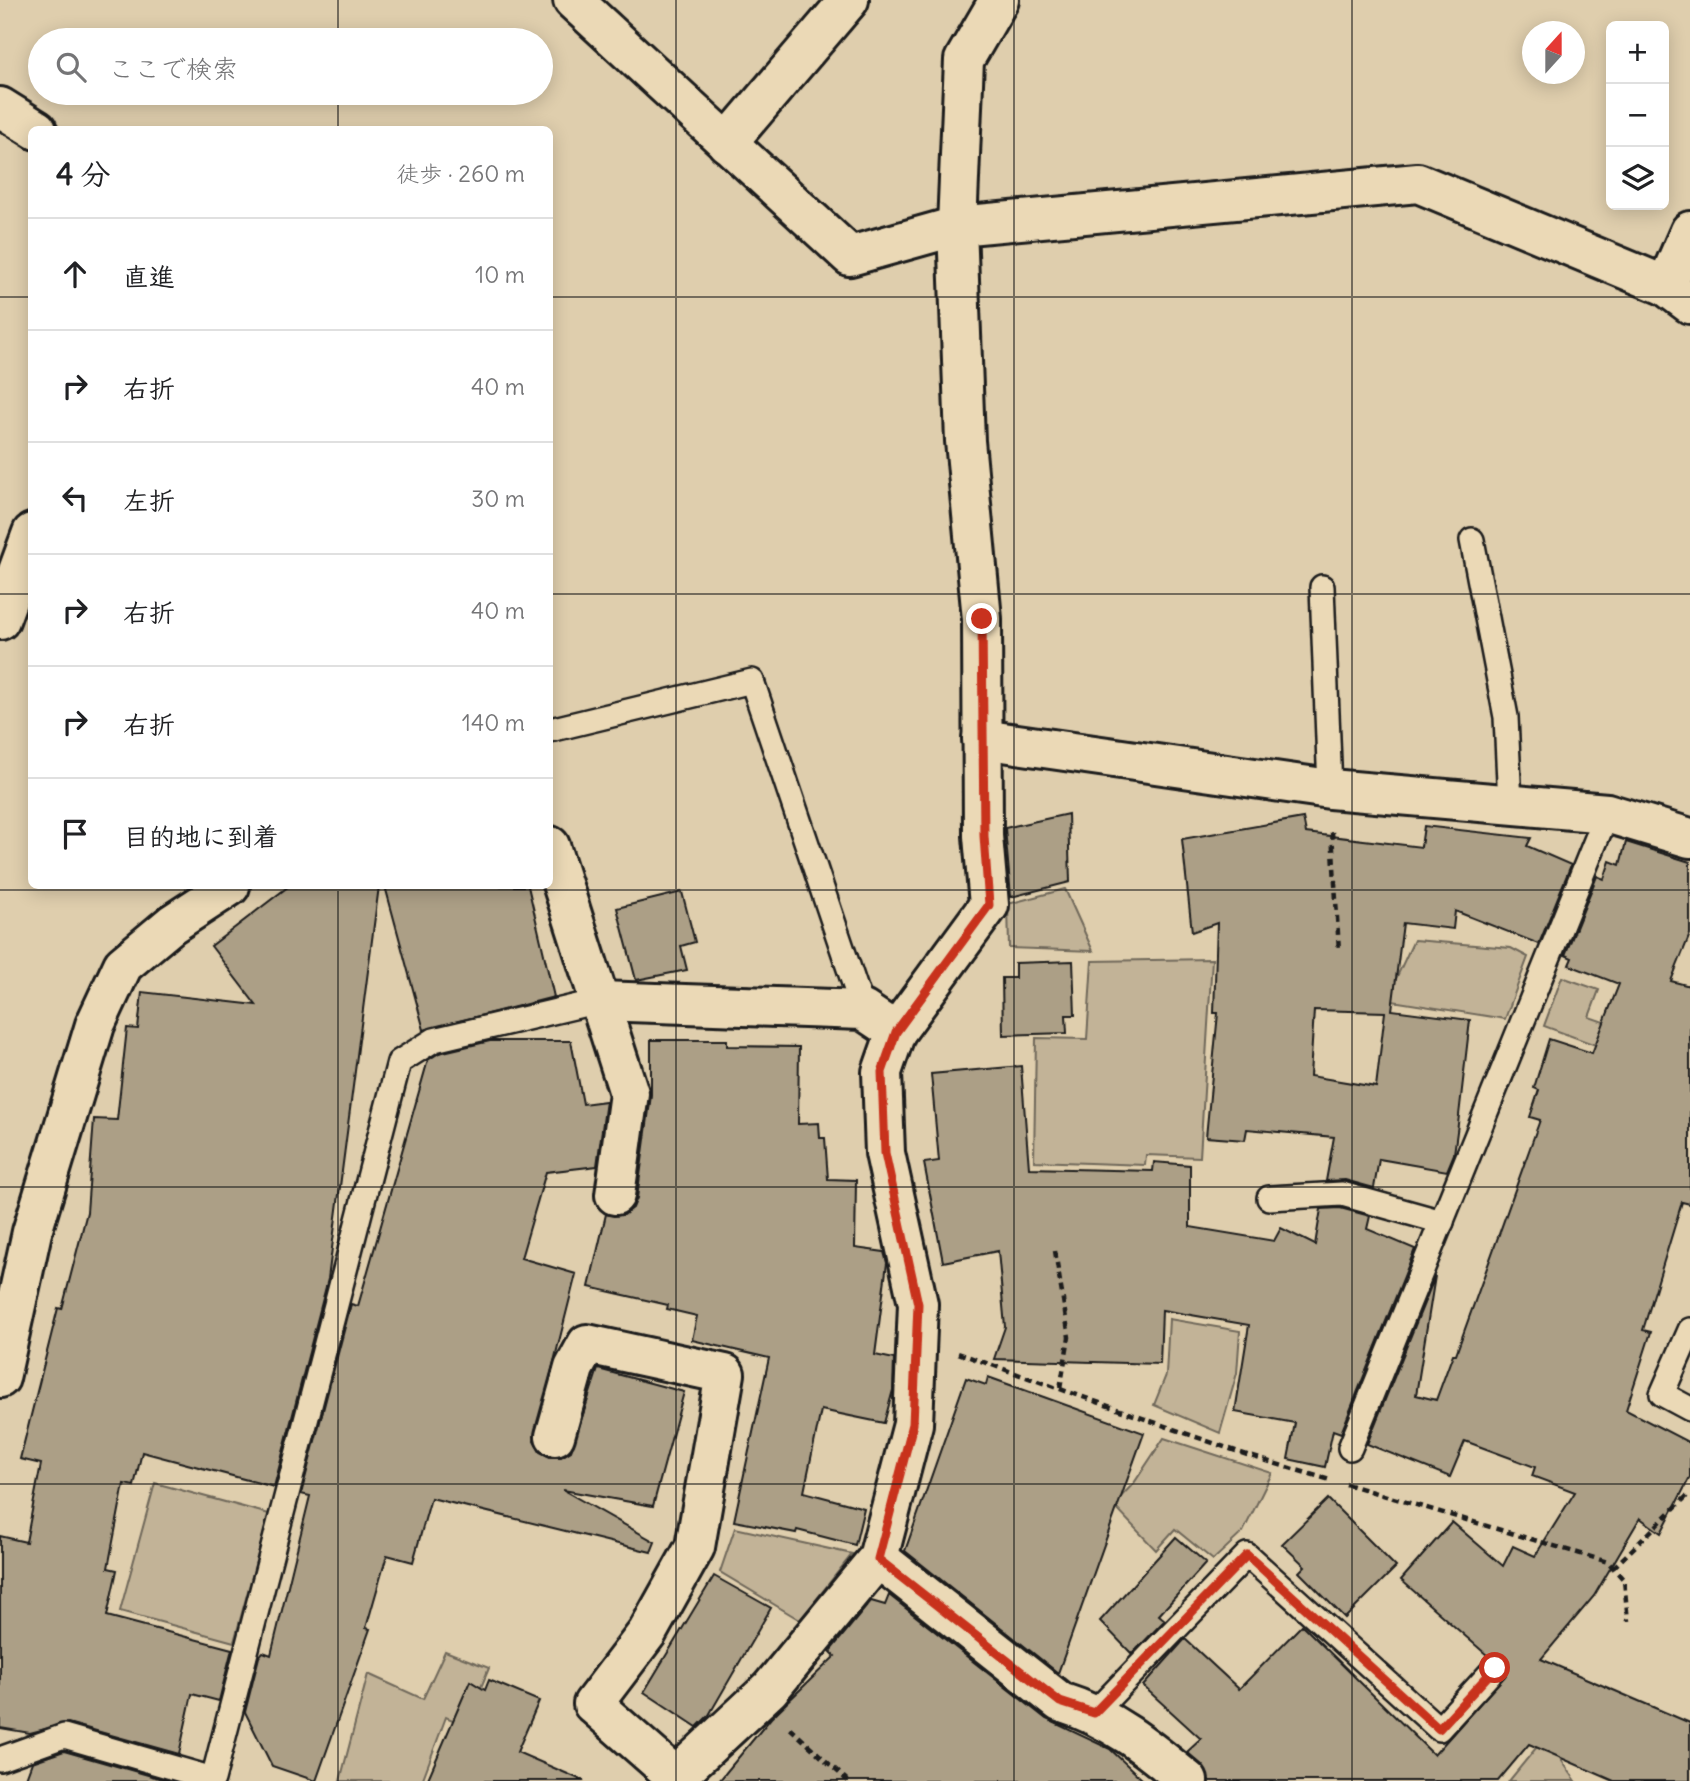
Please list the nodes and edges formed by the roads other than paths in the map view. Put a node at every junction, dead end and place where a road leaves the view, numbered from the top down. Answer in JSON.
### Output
{"nodes":[{"id":1,"x":573,"y":0,"type":"edge"},
{"id":2,"x":849,"y":0,"type":"edge"},
{"id":3,"x":999,"y":0,"type":"edge"},
{"id":4,"x":0,"y":107,"type":"edge"},
{"id":5,"x":31,"y":126,"type":"edge"},
{"id":6,"x":727,"y":143,"type":"junction"},
{"id":7,"x":957,"y":226,"type":"junction"},
{"id":8,"x":1690,"y":231,"type":"edge"},
{"id":9,"x":1678,"y":295,"type":"edge"},
{"id":10,"x":1472,"y":540,"type":"dead end"},
{"id":11,"x":28,"y":544,"type":"edge"},
{"id":12,"x":1322,"y":587,"type":"dead end"},
{"id":13,"x":0,"y":620,"type":"edge"},
{"id":14,"x":553,"y":729,"type":"edge"},
{"id":15,"x":982,"y":739,"type":"junction"},
{"id":16,"x":1330,"y":789,"type":"junction"},
{"id":17,"x":1510,"y":804,"type":"junction"},
{"id":18,"x":1607,"y":813,"type":"junction"},
{"id":19,"x":1690,"y":838,"type":"edge"},
{"id":20,"x":553,"y":855,"type":"edge"},
{"id":21,"x":225,"y":889,"type":"edge"},
{"id":22,"x":599,"y":1001,"type":"junction"},
{"id":23,"x":863,"y":1010,"type":"junction"},
{"id":24,"x":896,"y":1032,"type":"junction"},
{"id":25,"x":615,"y":1195,"type":"dead end"},
{"id":26,"x":1269,"y":1198,"type":"dead end"},
{"id":27,"x":1442,"y":1222,"type":"junction"},
{"id":28,"x":1690,"y":1330,"type":"edge"},
{"id":29,"x":0,"y":1378,"type":"edge"},
{"id":30,"x":1690,"y":1409,"type":"edge"},
{"id":31,"x":555,"y":1436,"type":"dead end"},
{"id":32,"x":1350,"y":1448,"type":"dead end"},
{"id":33,"x":878,"y":1559,"type":"junction"},
{"id":34,"x":1495,"y":1668,"type":"dead end"},
{"id":35,"x":1094,"y":1713,"type":"junction"},
{"id":36,"x":0,"y":1759,"type":"edge"},
{"id":37,"x":673,"y":1778,"type":"edge"},
{"id":38,"x":216,"y":1780,"type":"edge"},
{"id":39,"x":1188,"y":1781,"type":"edge"}],
"edges":[{"from":1,"to":6,"type":"street"},
{"from":2,"to":6,"type":"street"},
{"from":3,"to":7,"type":"street"},
{"from":4,"to":5,"type":"street"},
{"from":6,"to":7,"type":"street"},
{"from":7,"to":9,"type":"street"},
{"from":7,"to":15,"type":"street"},
{"from":8,"to":9,"type":"street"},
{"from":10,"to":17,"type":"lane"},
{"from":11,"to":13,"type":"street"},
{"from":12,"to":16,"type":"lane"},
{"from":14,"to":23,"type":"lane"},
{"from":15,"to":16,"type":"street"},
{"from":15,"to":24,"type":"street"},
{"from":16,"to":17,"type":"street"},
{"from":17,"to":18,"type":"street"},
{"from":18,"to":19,"type":"street"},
{"from":18,"to":27,"type":"lane"},
{"from":20,"to":22,"type":"street"},
{"from":21,"to":29,"type":"street"},
{"from":22,"to":23,"type":"street"},
{"from":22,"to":25,"type":"street"},
{"from":22,"to":38,"type":"lane"},
{"from":23,"to":24,"type":"street"},
{"from":24,"to":33,"type":"street"},
{"from":26,"to":27,"type":"lane"},
{"from":27,"to":32,"type":"lane"},
{"from":28,"to":30,"type":"lane"},
{"from":31,"to":37,"type":"street"},
{"from":33,"to":35,"type":"street"},
{"from":33,"to":37,"type":"street"},
{"from":34,"to":35,"type":"lane"},
{"from":35,"to":39,"type":"street"},
{"from":36,"to":38,"type":"lane"}]}
